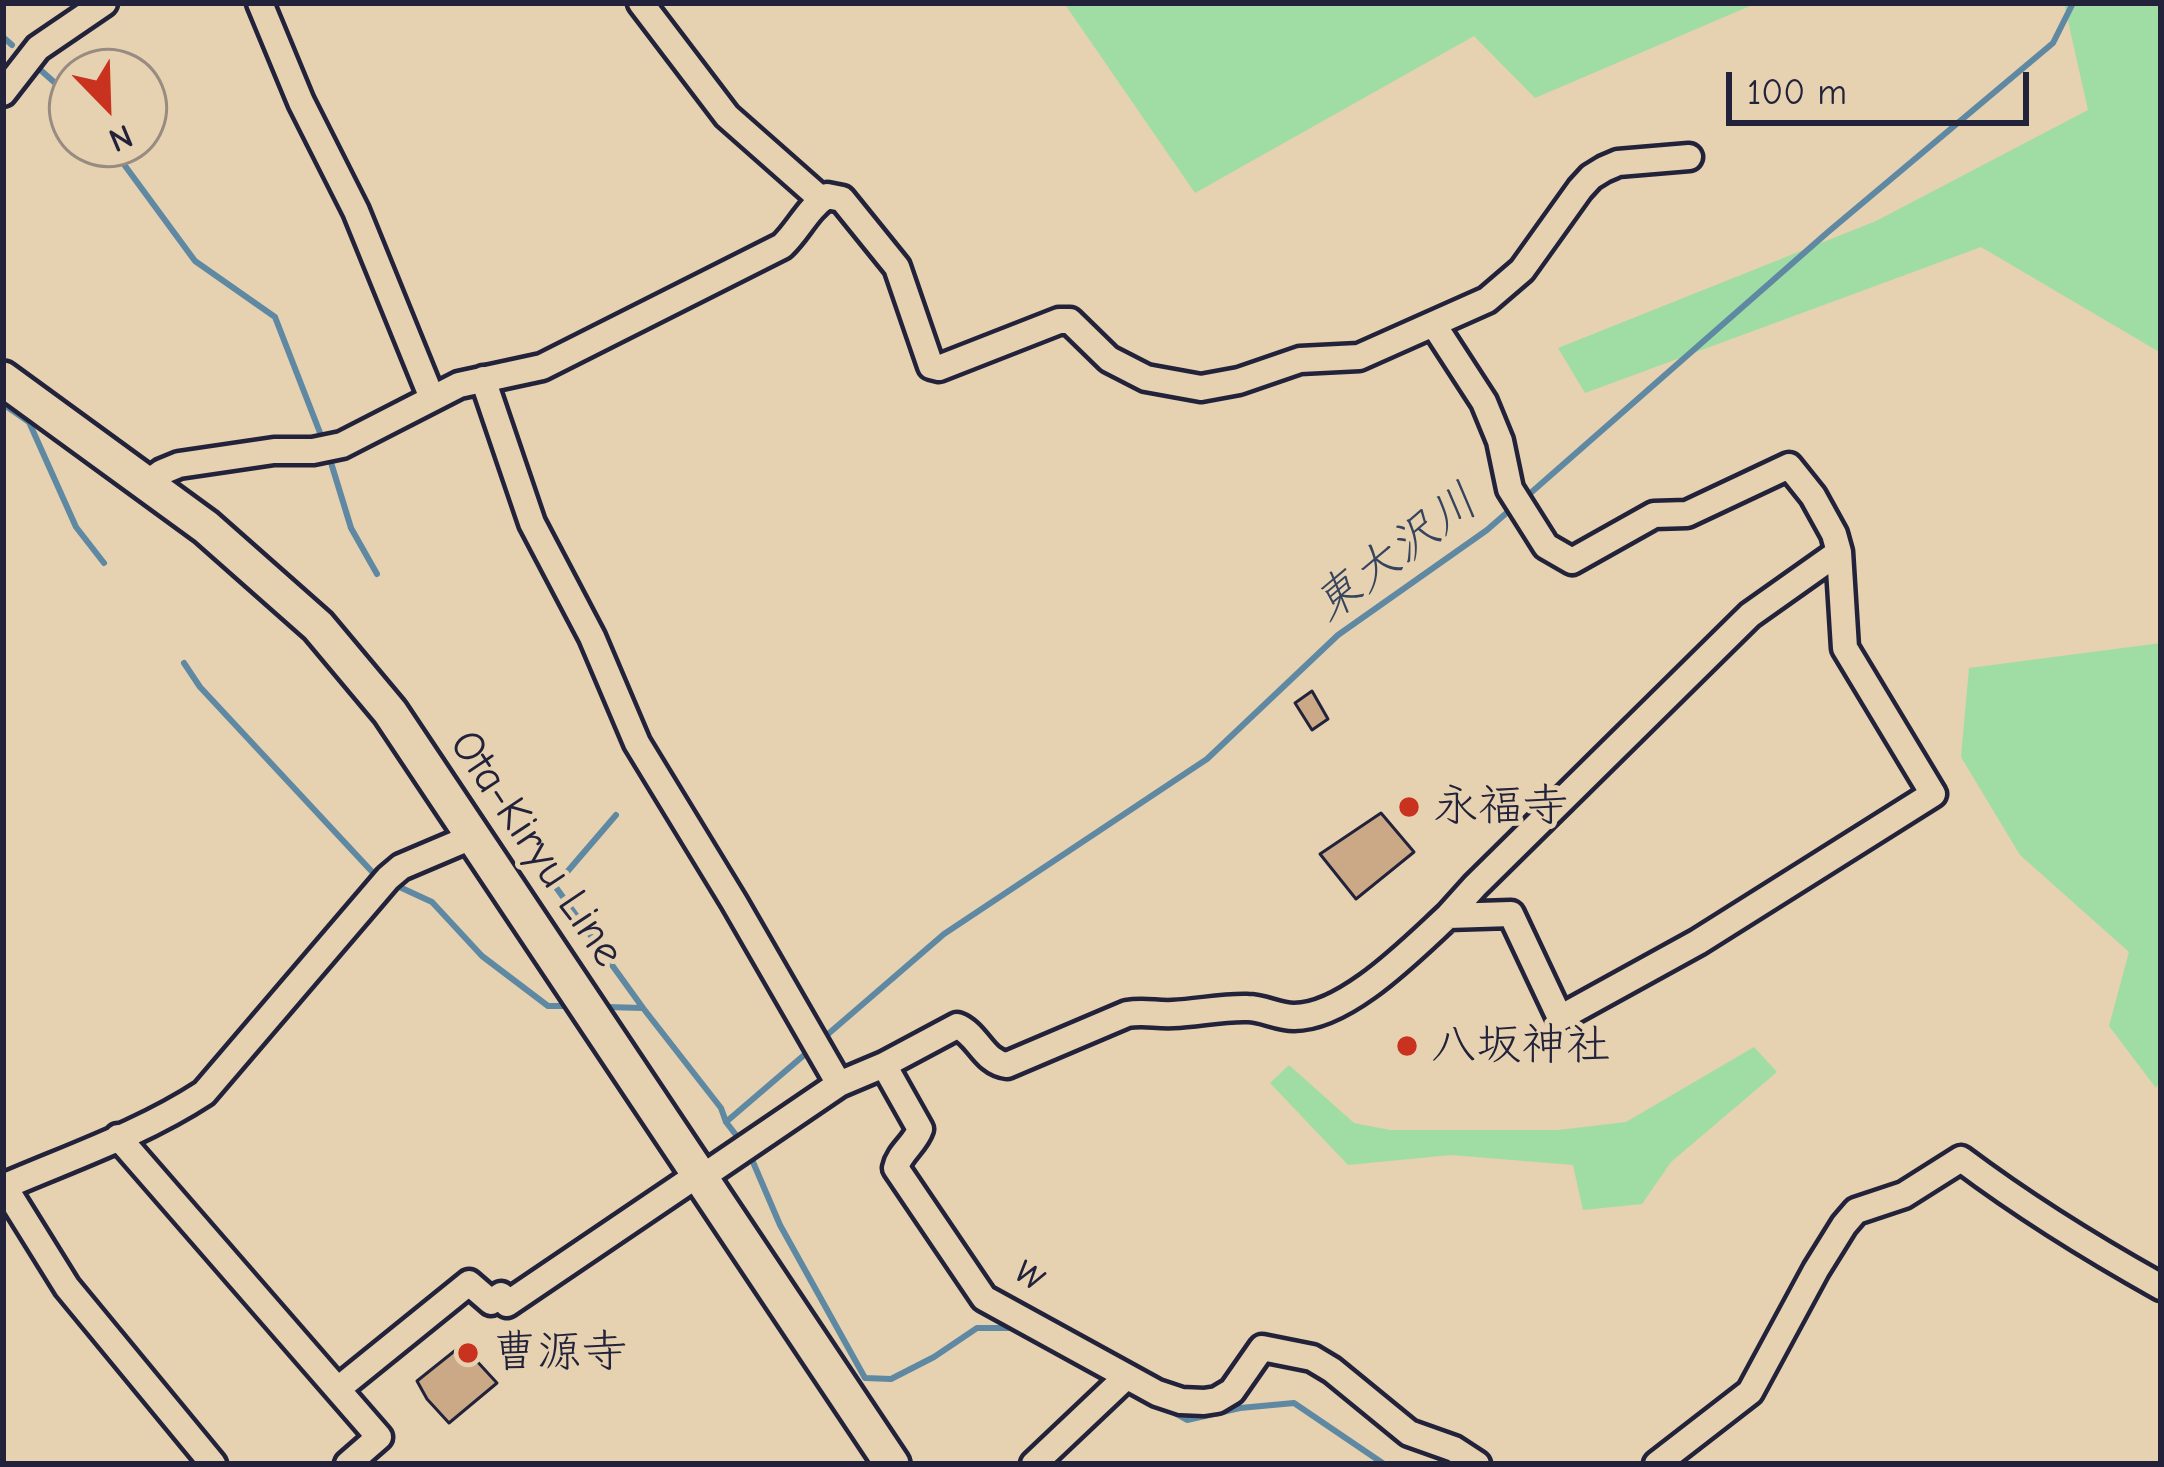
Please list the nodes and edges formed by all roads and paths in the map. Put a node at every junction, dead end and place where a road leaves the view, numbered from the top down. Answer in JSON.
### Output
{"nodes":[{"id":1,"x":104,"y":3,"type":"edge"},
{"id":2,"x":260,"y":3,"type":"edge"},
{"id":3,"x":641,"y":3,"type":"edge"},
{"id":4,"x":3,"y":93,"type":"edge"},
{"id":5,"x":1688,"y":158,"type":"dead end"},
{"id":6,"x":821,"y":200,"type":"junction"},
{"id":7,"x":1434,"y":325,"type":"junction"},
{"id":8,"x":3,"y":379,"type":"edge"},
{"id":9,"x":484,"y":379,"type":"junction"},
{"id":10,"x":431,"y":398,"type":"junction"},
{"id":11,"x":147,"y":483,"type":"junction"},
{"id":12,"x":1840,"y":552,"type":"junction"},
{"id":13,"x":474,"y":836,"type":"junction"},
{"id":14,"x":1448,"y":916,"type":"junction"},
{"id":15,"x":884,"y":1065,"type":"junction"},
{"id":16,"x":839,"y":1084,"type":"junction"},
{"id":17,"x":118,"y":1137,"type":"junction"},
{"id":18,"x":701,"y":1175,"type":"junction"},
{"id":19,"x":3,"y":1186,"type":"edge"},
{"id":20,"x":2161,"y":1287,"type":"edge"},
{"id":21,"x":1120,"y":1382,"type":"junction"},
{"id":22,"x":338,"y":1389,"type":"junction"},
{"id":23,"x":213,"y":1464,"type":"edge"},
{"id":24,"x":348,"y":1464,"type":"edge"},
{"id":25,"x":892,"y":1464,"type":"edge"},
{"id":26,"x":1034,"y":1464,"type":"edge"},
{"id":27,"x":1477,"y":1464,"type":"edge"},
{"id":28,"x":1658,"y":1464,"type":"edge"}],
"edges":[{"from":1,"to":4,"type":"street"},
{"from":2,"to":10,"type":"street"},
{"from":3,"to":6,"type":"street"},
{"from":5,"to":7,"type":"street"},
{"from":6,"to":7,"type":"street"},
{"from":6,"to":9,"type":"street"},
{"from":7,"to":12,"type":"street"},
{"from":8,"to":11,"type":"main road","name":"Ota-Kiryu Line"},
{"from":9,"to":10,"type":"street"},
{"from":9,"to":16,"type":"street"},
{"from":10,"to":11,"type":"street"},
{"from":11,"to":13,"type":"main road","name":"Ota-Kiryu Line"},
{"from":12,"to":14,"type":"street"},
{"from":12,"to":14,"type":"street"},
{"from":13,"to":17,"type":"street"},
{"from":13,"to":18,"type":"main road","name":"Ota-Kiryu Line"},
{"from":14,"to":15,"type":"street"},
{"from":15,"to":16,"type":"street"},
{"from":15,"to":21,"type":"street","name":"w"},
{"from":16,"to":18,"type":"street"},
{"from":17,"to":19,"type":"street"},
{"from":17,"to":22,"type":"street"},
{"from":18,"to":22,"type":"street"},
{"from":18,"to":25,"type":"main road","name":"Ota-Kiryu Line"},
{"from":19,"to":23,"type":"street"},
{"from":20,"to":28,"type":"street"},
{"from":21,"to":26,"type":"street"},
{"from":21,"to":27,"type":"street","name":"w"},
{"from":22,"to":24,"type":"street"}]}
